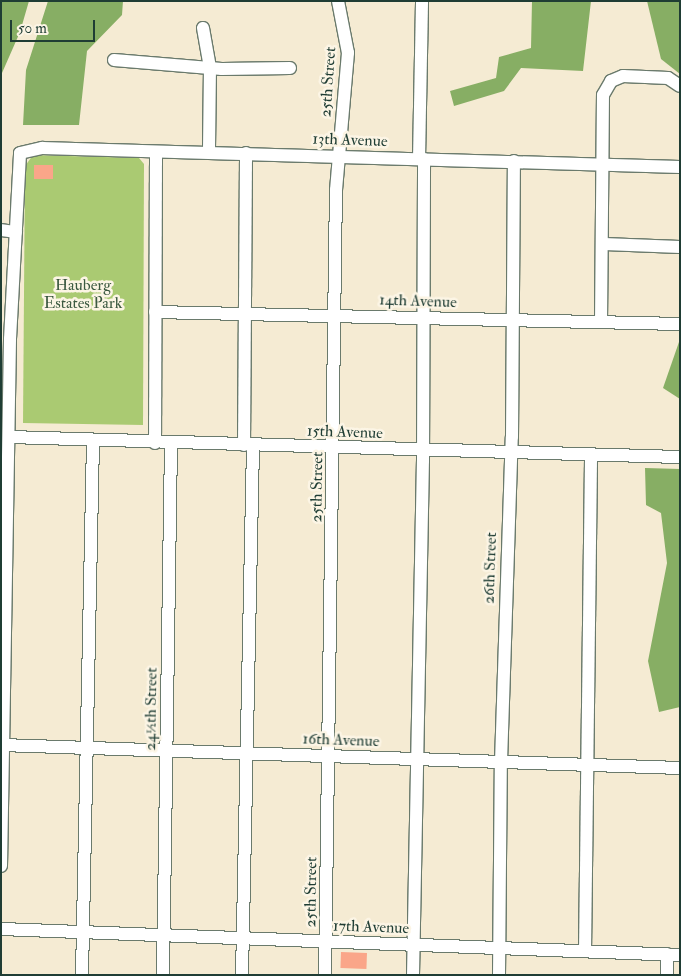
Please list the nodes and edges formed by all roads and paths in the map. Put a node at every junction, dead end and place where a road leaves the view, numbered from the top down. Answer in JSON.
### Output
{"nodes":[{"id":1,"x":338,"y":1,"type":"edge"},
{"id":2,"x":422,"y":1,"type":"edge"},
{"id":3,"x":203,"y":28,"type":"dead end"},
{"id":4,"x":114,"y":60,"type":"dead end"},
{"id":5,"x":210,"y":67,"type":"junction"},
{"id":6,"x":290,"y":68,"type":"dead end"},
{"id":7,"x":680,"y":86,"type":"edge"},
{"id":8,"x":156,"y":152,"type":"junction"},
{"id":9,"x":209,"y":152,"type":"junction"},
{"id":10,"x":246,"y":153,"type":"junction"},
{"id":11,"x":338,"y":156,"type":"junction"},
{"id":12,"x":422,"y":159,"type":"junction"},
{"id":13,"x":514,"y":162,"type":"junction"},
{"id":14,"x":605,"y":164,"type":"junction"},
{"id":15,"x":680,"y":167,"type":"edge"},
{"id":16,"x":1,"y":230,"type":"edge"},
{"id":17,"x":16,"y":232,"type":"junction"},
{"id":18,"x":604,"y":244,"type":"junction"},
{"id":19,"x":680,"y":247,"type":"edge"},
{"id":20,"x":155,"y":312,"type":"junction"},
{"id":21,"x":245,"y":314,"type":"junction"},
{"id":22,"x":335,"y":314,"type":"junction"},
{"id":23,"x":422,"y":317,"type":"junction"},
{"id":24,"x":513,"y":319,"type":"junction"},
{"id":25,"x":601,"y":322,"type":"junction"},
{"id":26,"x":680,"y":324,"type":"edge"},
{"id":27,"x":6,"y":354,"type":"edge"},
{"id":28,"x":9,"y":437,"type":"junction"},
{"id":29,"x":93,"y":441,"type":"junction"},
{"id":30,"x":155,"y":442,"type":"junction"},
{"id":31,"x":171,"y":443,"type":"junction"},
{"id":32,"x":249,"y":445,"type":"junction"},
{"id":33,"x":334,"y":448,"type":"junction"},
{"id":34,"x":423,"y":450,"type":"junction"},
{"id":35,"x":511,"y":452,"type":"junction"},
{"id":36,"x":591,"y":454,"type":"junction"},
{"id":37,"x":680,"y":457,"type":"edge"},
{"id":38,"x":3,"y":745,"type":"edge"},
{"id":39,"x":87,"y":747,"type":"junction"},
{"id":40,"x":166,"y":749,"type":"junction"},
{"id":41,"x":246,"y":753,"type":"junction"},
{"id":42,"x":329,"y":756,"type":"junction"},
{"id":43,"x":416,"y":759,"type":"junction"},
{"id":44,"x":501,"y":762,"type":"junction"},
{"id":45,"x":586,"y":765,"type":"junction"},
{"id":46,"x":680,"y":768,"type":"edge"},
{"id":47,"x":1,"y":866,"type":"edge"},
{"id":48,"x":1,"y":929,"type":"edge"},
{"id":49,"x":83,"y":933,"type":"junction"},
{"id":50,"x":164,"y":935,"type":"junction"},
{"id":51,"x":243,"y":938,"type":"junction"},
{"id":52,"x":326,"y":942,"type":"junction"},
{"id":53,"x":414,"y":945,"type":"junction"},
{"id":54,"x":500,"y":948,"type":"junction"},
{"id":55,"x":584,"y":951,"type":"junction"},
{"id":56,"x":674,"y":955,"type":"edge"},
{"id":57,"x":82,"y":975,"type":"edge"},
{"id":58,"x":163,"y":975,"type":"edge"},
{"id":59,"x":242,"y":975,"type":"edge"},
{"id":60,"x":325,"y":975,"type":"edge"},
{"id":61,"x":413,"y":975,"type":"edge"},
{"id":62,"x":500,"y":975,"type":"edge"},
{"id":63,"x":667,"y":975,"type":"edge"}],
"edges":[{"from":1,"to":11,"type":"street","name":"25th Street"},
{"from":2,"to":12,"type":"street"},
{"from":3,"to":5,"type":"street"},
{"from":4,"to":5,"type":"street"},
{"from":5,"to":6,"type":"street"},
{"from":5,"to":9,"type":"street"},
{"from":7,"to":14,"type":"street"},
{"from":8,"to":9,"type":"street","name":"13th Avenue"},
{"from":8,"to":17,"type":"street","name":"13th Avenue"},
{"from":8,"to":20,"type":"street"},
{"from":9,"to":10,"type":"street","name":"13th Avenue"},
{"from":10,"to":11,"type":"street","name":"13th Avenue"},
{"from":10,"to":21,"type":"street"},
{"from":11,"to":12,"type":"street","name":"13th Avenue"},
{"from":11,"to":22,"type":"street","name":"25th Street"},
{"from":12,"to":13,"type":"street","name":"13th Avenue"},
{"from":12,"to":23,"type":"street"},
{"from":13,"to":14,"type":"street","name":"13th Avenue"},
{"from":13,"to":24,"type":"street","name":"26th Street"},
{"from":14,"to":15,"type":"street","name":"13th Avenue"},
{"from":14,"to":18,"type":"street"},
{"from":16,"to":17,"type":"street"},
{"from":17,"to":27,"type":"street"},
{"from":18,"to":19,"type":"street"},
{"from":18,"to":25,"type":"street"},
{"from":20,"to":21,"type":"street","name":"14th Avenue"},
{"from":20,"to":30,"type":"street"},
{"from":21,"to":22,"type":"street","name":"14th Avenue"},
{"from":21,"to":32,"type":"street"},
{"from":22,"to":23,"type":"street","name":"14th Avenue"},
{"from":22,"to":33,"type":"street","name":"25th Street"},
{"from":23,"to":24,"type":"street","name":"14th Avenue"},
{"from":23,"to":34,"type":"street"},
{"from":24,"to":25,"type":"street","name":"14th Avenue"},
{"from":24,"to":35,"type":"street","name":"26th Street"},
{"from":25,"to":26,"type":"street","name":"14th Avenue"},
{"from":27,"to":28,"type":"street"},
{"from":28,"to":29,"type":"street","name":"15th Avenue"},
{"from":28,"to":38,"type":"street"},
{"from":29,"to":30,"type":"street","name":"15th Avenue"},
{"from":29,"to":39,"type":"street"},
{"from":30,"to":31,"type":"street","name":"15th Avenue"},
{"from":31,"to":32,"type":"street","name":"15th Avenue"},
{"from":31,"to":40,"type":"street","name":"24½th Street"},
{"from":32,"to":33,"type":"street","name":"15th Avenue"},
{"from":32,"to":41,"type":"street"},
{"from":33,"to":34,"type":"street","name":"15th Avenue"},
{"from":33,"to":42,"type":"street","name":"25th Street"},
{"from":34,"to":35,"type":"street","name":"15th Avenue"},
{"from":34,"to":43,"type":"street"},
{"from":35,"to":36,"type":"street","name":"15th Avenue"},
{"from":35,"to":44,"type":"street","name":"26th Street"},
{"from":36,"to":37,"type":"street","name":"15th Avenue"},
{"from":36,"to":45,"type":"street"},
{"from":38,"to":39,"type":"street","name":"16th Avenue"},
{"from":38,"to":47,"type":"street"},
{"from":39,"to":40,"type":"street","name":"16th Avenue"},
{"from":39,"to":49,"type":"street"},
{"from":40,"to":41,"type":"street","name":"16th Avenue"},
{"from":40,"to":50,"type":"street","name":"24½th Street"},
{"from":41,"to":42,"type":"street","name":"16th Avenue"},
{"from":41,"to":51,"type":"street"},
{"from":42,"to":43,"type":"street","name":"16th Avenue"},
{"from":42,"to":52,"type":"street","name":"25th Street"},
{"from":43,"to":44,"type":"street","name":"16th Avenue"},
{"from":43,"to":53,"type":"street"},
{"from":44,"to":45,"type":"street","name":"16th Avenue"},
{"from":44,"to":54,"type":"street","name":"26th Street"},
{"from":45,"to":46,"type":"street","name":"16th Avenue"},
{"from":45,"to":55,"type":"street"},
{"from":48,"to":49,"type":"street","name":"17th Avenue"},
{"from":49,"to":50,"type":"street","name":"17th Avenue"},
{"from":49,"to":57,"type":"street"},
{"from":50,"to":51,"type":"street","name":"17th Avenue"},
{"from":50,"to":58,"type":"street","name":"24½th Street"},
{"from":51,"to":52,"type":"street","name":"17th Avenue"},
{"from":51,"to":59,"type":"street"},
{"from":52,"to":53,"type":"street","name":"17th Avenue"},
{"from":52,"to":60,"type":"street","name":"25th Street"},
{"from":53,"to":54,"type":"street","name":"17th Avenue"},
{"from":53,"to":61,"type":"street"},
{"from":54,"to":55,"type":"street","name":"17th Avenue"},
{"from":54,"to":62,"type":"street","name":"26th Street"},
{"from":55,"to":56,"type":"street","name":"17th Avenue"},
{"from":56,"to":63,"type":"street"}]}
